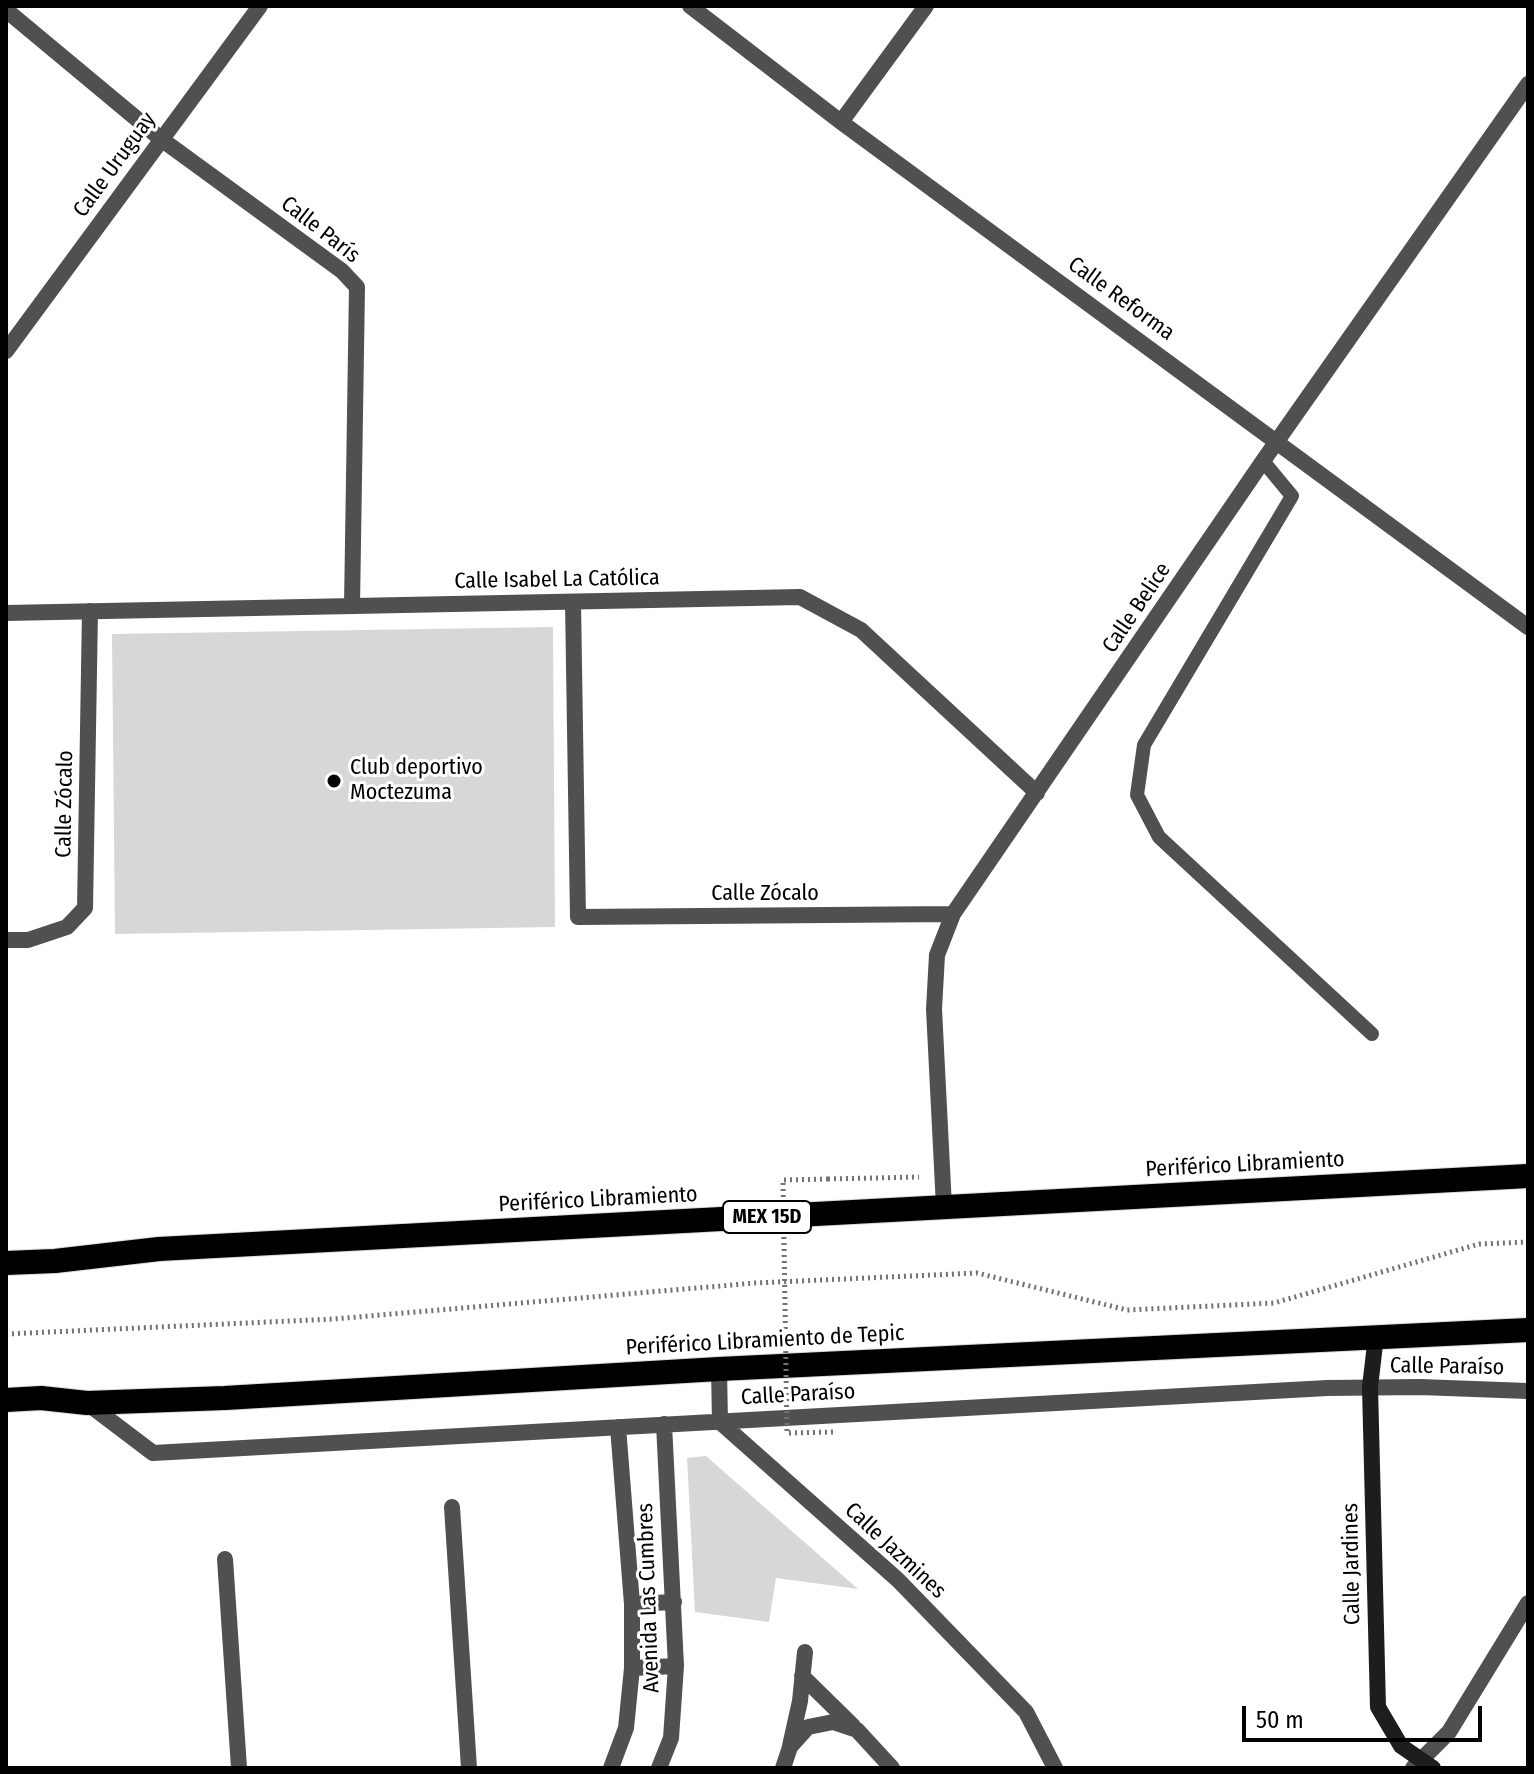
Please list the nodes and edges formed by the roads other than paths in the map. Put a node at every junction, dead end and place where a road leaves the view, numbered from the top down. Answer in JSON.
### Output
{"nodes":[{"id":1,"x":260,"y":6,"type":"edge"},
{"id":2,"x":690,"y":6,"type":"edge"},
{"id":3,"x":926,"y":6,"type":"edge"},
{"id":4,"x":6,"y":10,"type":"edge"},
{"id":5,"x":1528,"y":84,"type":"edge"},
{"id":6,"x":841,"y":122,"type":"junction"},
{"id":7,"x":161,"y":139,"type":"junction"},
{"id":8,"x":6,"y":351,"type":"edge"},
{"id":9,"x":1277,"y":440,"type":"junction"},
{"id":10,"x":1263,"y":461,"type":"junction"},
{"id":11,"x":573,"y":602,"type":"junction"},
{"id":12,"x":352,"y":606,"type":"junction"},
{"id":13,"x":90,"y":611,"type":"junction"},
{"id":14,"x":6,"y":613,"type":"edge"},
{"id":15,"x":1528,"y":627,"type":"edge"},
{"id":16,"x":1037,"y":793,"type":"junction"},
{"id":17,"x":953,"y":914,"type":"junction"},
{"id":18,"x":6,"y":940,"type":"edge"},
{"id":19,"x":1372,"y":1034,"type":"dead end"},
{"id":20,"x":1528,"y":1176,"type":"edge"},
{"id":21,"x":944,"y":1207,"type":"junction"},
{"id":22,"x":55,"y":1261,"type":"junction"},
{"id":23,"x":6,"y":1263,"type":"edge"},
{"id":24,"x":6,"y":1273,"type":"edge"},
{"id":25,"x":1528,"y":1330,"type":"edge"},
{"id":26,"x":1376,"y":1336,"type":"junction"},
{"id":27,"x":719,"y":1369,"type":"junction"},
{"id":28,"x":1370,"y":1387,"type":"junction"},
{"id":29,"x":1528,"y":1391,"type":"edge"},
{"id":30,"x":6,"y":1393,"type":"edge"},
{"id":31,"x":41,"y":1398,"type":"junction"},
{"id":32,"x":6,"y":1400,"type":"edge"},
{"id":33,"x":87,"y":1403,"type":"junction"},
{"id":34,"x":720,"y":1422,"type":"junction"},
{"id":35,"x":664,"y":1424,"type":"junction"},
{"id":36,"x":618,"y":1427,"type":"junction"},
{"id":37,"x":452,"y":1507,"type":"dead end"},
{"id":38,"x":225,"y":1559,"type":"dead end"},
{"id":39,"x":674,"y":1602,"type":"junction"},
{"id":40,"x":1528,"y":1603,"type":"edge"},
{"id":41,"x":632,"y":1604,"type":"junction"},
{"id":42,"x":805,"y":1652,"type":"dead end"},
{"id":43,"x":676,"y":1666,"type":"junction"},
{"id":44,"x":632,"y":1668,"type":"junction"},
{"id":45,"x":802,"y":1676,"type":"junction"},
{"id":46,"x":857,"y":1730,"type":"junction"},
{"id":47,"x":790,"y":1747,"type":"junction"},
{"id":48,"x":1422,"y":1765,"type":"edge"},
{"id":49,"x":239,"y":1768,"type":"edge"},
{"id":50,"x":469,"y":1768,"type":"edge"},
{"id":51,"x":611,"y":1768,"type":"edge"},
{"id":52,"x":659,"y":1768,"type":"edge"},
{"id":53,"x":783,"y":1768,"type":"edge"},
{"id":54,"x":892,"y":1768,"type":"edge"},
{"id":55,"x":1055,"y":1768,"type":"edge"}],
"edges":[{"from":1,"to":7,"type":"street","name":"Calle Uruguay"},
{"from":2,"to":6,"type":"street","name":"Calle Reforma"},
{"from":3,"to":6,"type":"street"},
{"from":4,"to":7,"type":"street","name":"Calle París"},
{"from":5,"to":9,"type":"street","name":"Calle Belice"},
{"from":6,"to":9,"type":"street","name":"Calle Reforma"},
{"from":7,"to":8,"type":"street","name":"Calle Uruguay"},
{"from":7,"to":12,"type":"street","name":"Calle París"},
{"from":9,"to":10,"type":"street","name":"Calle Belice"},
{"from":9,"to":15,"type":"street","name":"Calle Reforma"},
{"from":10,"to":16,"type":"street","name":"Calle Belice"},
{"from":10,"to":19,"type":"lane"},
{"from":11,"to":12,"type":"street","name":"Calle Isabel La Católica"},
{"from":11,"to":16,"type":"street","name":"Calle Isabel La Católica"},
{"from":11,"to":17,"type":"street","name":"Calle Zócalo"},
{"from":12,"to":13,"type":"street","name":"Calle Isabel La Católica"},
{"from":13,"to":14,"type":"street","name":"Calle Isabel La Católica"},
{"from":13,"to":18,"type":"street","name":"Calle Zócalo"},
{"from":16,"to":17,"type":"street","name":"Calle Belice"},
{"from":17,"to":21,"type":"street","name":"Calle Belice"},
{"from":20,"to":21,"type":"highway","name":"Periférico Libramiento","number":"MEX 15D"},
{"from":21,"to":22,"type":"highway","name":"Periférico Libramiento","number":"MEX 15D"},
{"from":22,"to":23,"type":"highway","name":"Periférico Libramiento","number":"MEX 15D"},
{"from":22,"to":24,"type":"highway"},
{"from":25,"to":26,"type":"highway","name":"Periférico Libramiento de Tepic"},
{"from":26,"to":27,"type":"highway","name":"Periférico Libramiento de Tepic"},
{"from":26,"to":28,"type":"main road","name":"Calle Jardines"},
{"from":27,"to":33,"type":"highway","name":"Periférico Libramiento de Tepic"},
{"from":27,"to":34,"type":"street"},
{"from":28,"to":29,"type":"street","name":"Calle Paraíso"},
{"from":28,"to":34,"type":"street","name":"Calle Paraíso"},
{"from":28,"to":48,"type":"main road","name":"Calle Jardines"},
{"from":30,"to":31,"type":"highway"},
{"from":31,"to":32,"type":"highway","name":"Periférico Libramiento de Tepic"},
{"from":31,"to":33,"type":"highway","name":"Periférico Libramiento de Tepic"},
{"from":33,"to":36,"type":"street","name":"Calle Paraíso"},
{"from":34,"to":35,"type":"street","name":"Calle Paraíso"},
{"from":34,"to":55,"type":"street","name":"Calle Jazmines"},
{"from":35,"to":36,"type":"street","name":"Calle Paraíso"},
{"from":35,"to":39,"type":"street","name":"Avenida Las Cumbres"},
{"from":36,"to":41,"type":"street","name":"Avenida Las Cumbres"},
{"from":37,"to":50,"type":"street"},
{"from":38,"to":49,"type":"street"},
{"from":39,"to":41,"type":"street"},
{"from":39,"to":43,"type":"street","name":"Avenida Las Cumbres"},
{"from":40,"to":48,"type":"street"},
{"from":41,"to":44,"type":"street","name":"Avenida Las Cumbres"},
{"from":42,"to":45,"type":"street"},
{"from":43,"to":44,"type":"street"},
{"from":43,"to":52,"type":"street","name":"Avenida Las Cumbres"},
{"from":44,"to":51,"type":"street","name":"Avenida Las Cumbres"},
{"from":45,"to":46,"type":"street"},
{"from":45,"to":47,"type":"street"},
{"from":46,"to":47,"type":"street"},
{"from":46,"to":54,"type":"street"},
{"from":47,"to":53,"type":"street"}]}
